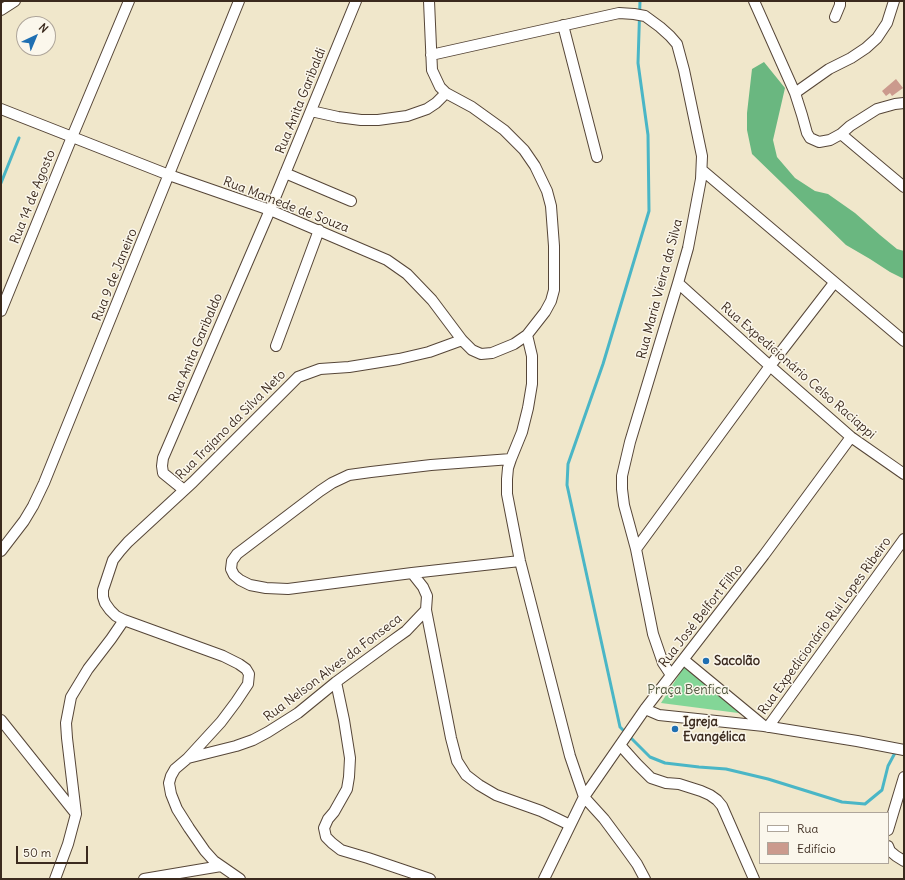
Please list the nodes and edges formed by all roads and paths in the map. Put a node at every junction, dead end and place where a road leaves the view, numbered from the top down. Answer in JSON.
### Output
{"nodes":[{"id":1,"x":15,"y":1,"type":"edge"},
{"id":2,"x":129,"y":1,"type":"edge"},
{"id":3,"x":239,"y":1,"type":"edge"},
{"id":4,"x":356,"y":1,"type":"edge"},
{"id":5,"x":429,"y":1,"type":"edge"},
{"id":6,"x":754,"y":1,"type":"edge"},
{"id":7,"x":840,"y":1,"type":"edge"},
{"id":8,"x":894,"y":1,"type":"edge"},
{"id":9,"x":1,"y":10,"type":"edge"},
{"id":10,"x":835,"y":17,"type":"dead end"},
{"id":11,"x":563,"y":26,"type":"junction"},
{"id":12,"x":431,"y":55,"type":"junction"},
{"id":13,"x":446,"y":93,"type":"junction"},
{"id":14,"x":795,"y":94,"type":"junction"},
{"id":15,"x":904,"y":103,"type":"edge"},
{"id":16,"x":1,"y":109,"type":"edge"},
{"id":17,"x":311,"y":111,"type":"junction"},
{"id":18,"x":841,"y":134,"type":"junction"},
{"id":19,"x":72,"y":137,"type":"junction"},
{"id":20,"x":597,"y":157,"type":"dead end"},
{"id":21,"x":702,"y":170,"type":"junction"},
{"id":22,"x":285,"y":173,"type":"junction"},
{"id":23,"x":169,"y":175,"type":"junction"},
{"id":24,"x":904,"y":187,"type":"edge"},
{"id":25,"x":351,"y":201,"type":"dead end"},
{"id":26,"x":270,"y":210,"type":"junction"},
{"id":27,"x":319,"y":230,"type":"junction"},
{"id":28,"x":834,"y":282,"type":"junction"},
{"id":29,"x":678,"y":283,"type":"junction"},
{"id":30,"x":1,"y":311,"type":"edge"},
{"id":31,"x":527,"y":335,"type":"junction"},
{"id":32,"x":462,"y":340,"type":"junction"},
{"id":33,"x":904,"y":341,"type":"edge"},
{"id":34,"x":276,"y":346,"type":"dead end"},
{"id":35,"x":770,"y":366,"type":"junction"},
{"id":36,"x":851,"y":437,"type":"junction"},
{"id":37,"x":511,"y":459,"type":"junction"},
{"id":38,"x":904,"y":474,"type":"edge"},
{"id":39,"x":184,"y":490,"type":"junction"},
{"id":40,"x":904,"y":539,"type":"edge"},
{"id":41,"x":636,"y":549,"type":"junction"},
{"id":42,"x":1,"y":551,"type":"edge"},
{"id":43,"x":520,"y":561,"type":"junction"},
{"id":44,"x":412,"y":573,"type":"junction"},
{"id":45,"x":426,"y":610,"type":"junction"},
{"id":46,"x":124,"y":620,"type":"junction"},
{"id":47,"x":684,"y":660,"type":"junction"},
{"id":48,"x":672,"y":675,"type":"junction"},
{"id":49,"x":336,"y":682,"type":"junction"},
{"id":50,"x":645,"y":709,"type":"junction"},
{"id":51,"x":1,"y":720,"type":"edge"},
{"id":52,"x":766,"y":727,"type":"junction"},
{"id":53,"x":620,"y":745,"type":"junction"},
{"id":54,"x":904,"y":750,"type":"edge"},
{"id":55,"x":188,"y":758,"type":"junction"},
{"id":56,"x":904,"y":777,"type":"edge"},
{"id":57,"x":584,"y":797,"type":"junction"},
{"id":58,"x":76,"y":814,"type":"junction"},
{"id":59,"x":570,"y":825,"type":"junction"},
{"id":60,"x":889,"y":827,"type":"edge"},
{"id":61,"x":889,"y":848,"type":"edge"},
{"id":62,"x":904,"y":861,"type":"edge"},
{"id":63,"x":221,"y":866,"type":"junction"},
{"id":64,"x":55,"y":879,"type":"edge"},
{"id":65,"x":144,"y":879,"type":"edge"},
{"id":66,"x":240,"y":879,"type":"edge"},
{"id":67,"x":430,"y":879,"type":"edge"},
{"id":68,"x":544,"y":879,"type":"edge"},
{"id":69,"x":645,"y":879,"type":"edge"},
{"id":70,"x":754,"y":879,"type":"edge"}],
"edges":[{"from":1,"to":9,"type":"street"},
{"from":2,"to":19,"type":"street","name":"Rua 14 de Agosto"},
{"from":3,"to":23,"type":"street","name":"Rua 9 de Janeiro"},
{"from":4,"to":17,"type":"street","name":"Rua Anita Garibaldi"},
{"from":5,"to":12,"type":"street"},
{"from":6,"to":14,"type":"street"},
{"from":7,"to":10,"type":"street"},
{"from":8,"to":14,"type":"street"},
{"from":11,"to":12,"type":"street","name":"Rua Maria Vieira da Silva"},
{"from":11,"to":20,"type":"street"},
{"from":11,"to":21,"type":"street","name":"Rua Maria Vieira da Silva"},
{"from":12,"to":13,"type":"street"},
{"from":13,"to":17,"type":"street"},
{"from":13,"to":31,"type":"street","name":"Rua Mamede de Souza"},
{"from":14,"to":18,"type":"street"},
{"from":15,"to":18,"type":"street"},
{"from":16,"to":19,"type":"street","name":"Rua Mamede de Souza"},
{"from":17,"to":22,"type":"street","name":"Rua Anita Garibaldi"},
{"from":18,"to":24,"type":"street"},
{"from":19,"to":23,"type":"street","name":"Rua Mamede de Souza"},
{"from":19,"to":30,"type":"street","name":"Rua 14 de Agosto"},
{"from":21,"to":28,"type":"street"},
{"from":21,"to":29,"type":"street","name":"Rua Maria Vieira da Silva"},
{"from":22,"to":25,"type":"street"},
{"from":22,"to":26,"type":"street","name":"Rua Anita Garibaldi"},
{"from":23,"to":26,"type":"street","name":"Rua Mamede de Souza"},
{"from":23,"to":42,"type":"street","name":"Rua 9 de Janeiro"},
{"from":26,"to":27,"type":"street","name":"Rua Mamede de Souza"},
{"from":26,"to":39,"type":"street","name":"Rua Anita Garibaldo"},
{"from":27,"to":32,"type":"street","name":"Rua Mamede de Souza"},
{"from":27,"to":34,"type":"street"},
{"from":28,"to":33,"type":"street"},
{"from":28,"to":35,"type":"street"},
{"from":29,"to":35,"type":"street","name":"Rua Expedicionário Celso Raciappi"},
{"from":29,"to":41,"type":"street","name":"Rua Maria Vieira da Silva"},
{"from":31,"to":32,"type":"street","name":"Rua Mamede de Souza"},
{"from":31,"to":37,"type":"street"},
{"from":32,"to":39,"type":"street","name":"Rua Trajano da Silva Neto"},
{"from":35,"to":36,"type":"street","name":"Rua Expedicionário Celso Raciappi"},
{"from":35,"to":41,"type":"street"},
{"from":36,"to":38,"type":"street","name":"Rua Expedicionário Celso Raciappi"},
{"from":36,"to":47,"type":"street","name":"Rua José Belfort Filho"},
{"from":37,"to":43,"type":"street"},
{"from":37,"to":44,"type":"street"},
{"from":39,"to":46,"type":"street","name":"Rua Trajano da Silva Neto"},
{"from":40,"to":52,"type":"street","name":"Rua Expedicionário Rui Lopes Ribeiro"},
{"from":41,"to":48,"type":"street","name":"Rua Maria Vieira da Silva"},
{"from":43,"to":44,"type":"street"},
{"from":43,"to":57,"type":"street"},
{"from":44,"to":45,"type":"street"},
{"from":45,"to":49,"type":"street","name":"Rua Nelson Alves da Fonseca"},
{"from":45,"to":59,"type":"street"},
{"from":46,"to":55,"type":"street","name":"Rua Nelson Alves da Fonseca"},
{"from":46,"to":58,"type":"street"},
{"from":47,"to":48,"type":"street","name":"Rua José Belfort Filho"},
{"from":47,"to":52,"type":"street"},
{"from":48,"to":50,"type":"street","name":"Rua José Belfort Filho"},
{"from":49,"to":55,"type":"street","name":"Rua Nelson Alves da Fonseca"},
{"from":49,"to":67,"type":"street"},
{"from":50,"to":52,"type":"street"},
{"from":50,"to":53,"type":"street","name":"Rua José Belfort Filho"},
{"from":51,"to":58,"type":"street"},
{"from":52,"to":54,"type":"street"},
{"from":53,"to":57,"type":"street","name":"Rua José Belfort Filho"},
{"from":53,"to":70,"type":"street"},
{"from":55,"to":63,"type":"street","name":"Rua Nelson Alves da Fonseca"},
{"from":56,"to":60,"type":"street"},
{"from":57,"to":59,"type":"street","name":"Rua José Belfort Filho"},
{"from":57,"to":69,"type":"street"},
{"from":58,"to":64,"type":"street"},
{"from":59,"to":68,"type":"street","name":"Rua José Belfort Filho"},
{"from":61,"to":62,"type":"street"},
{"from":63,"to":65,"type":"street"},
{"from":63,"to":66,"type":"street","name":"Rua Nelson Alves da Fonseca"}]}
